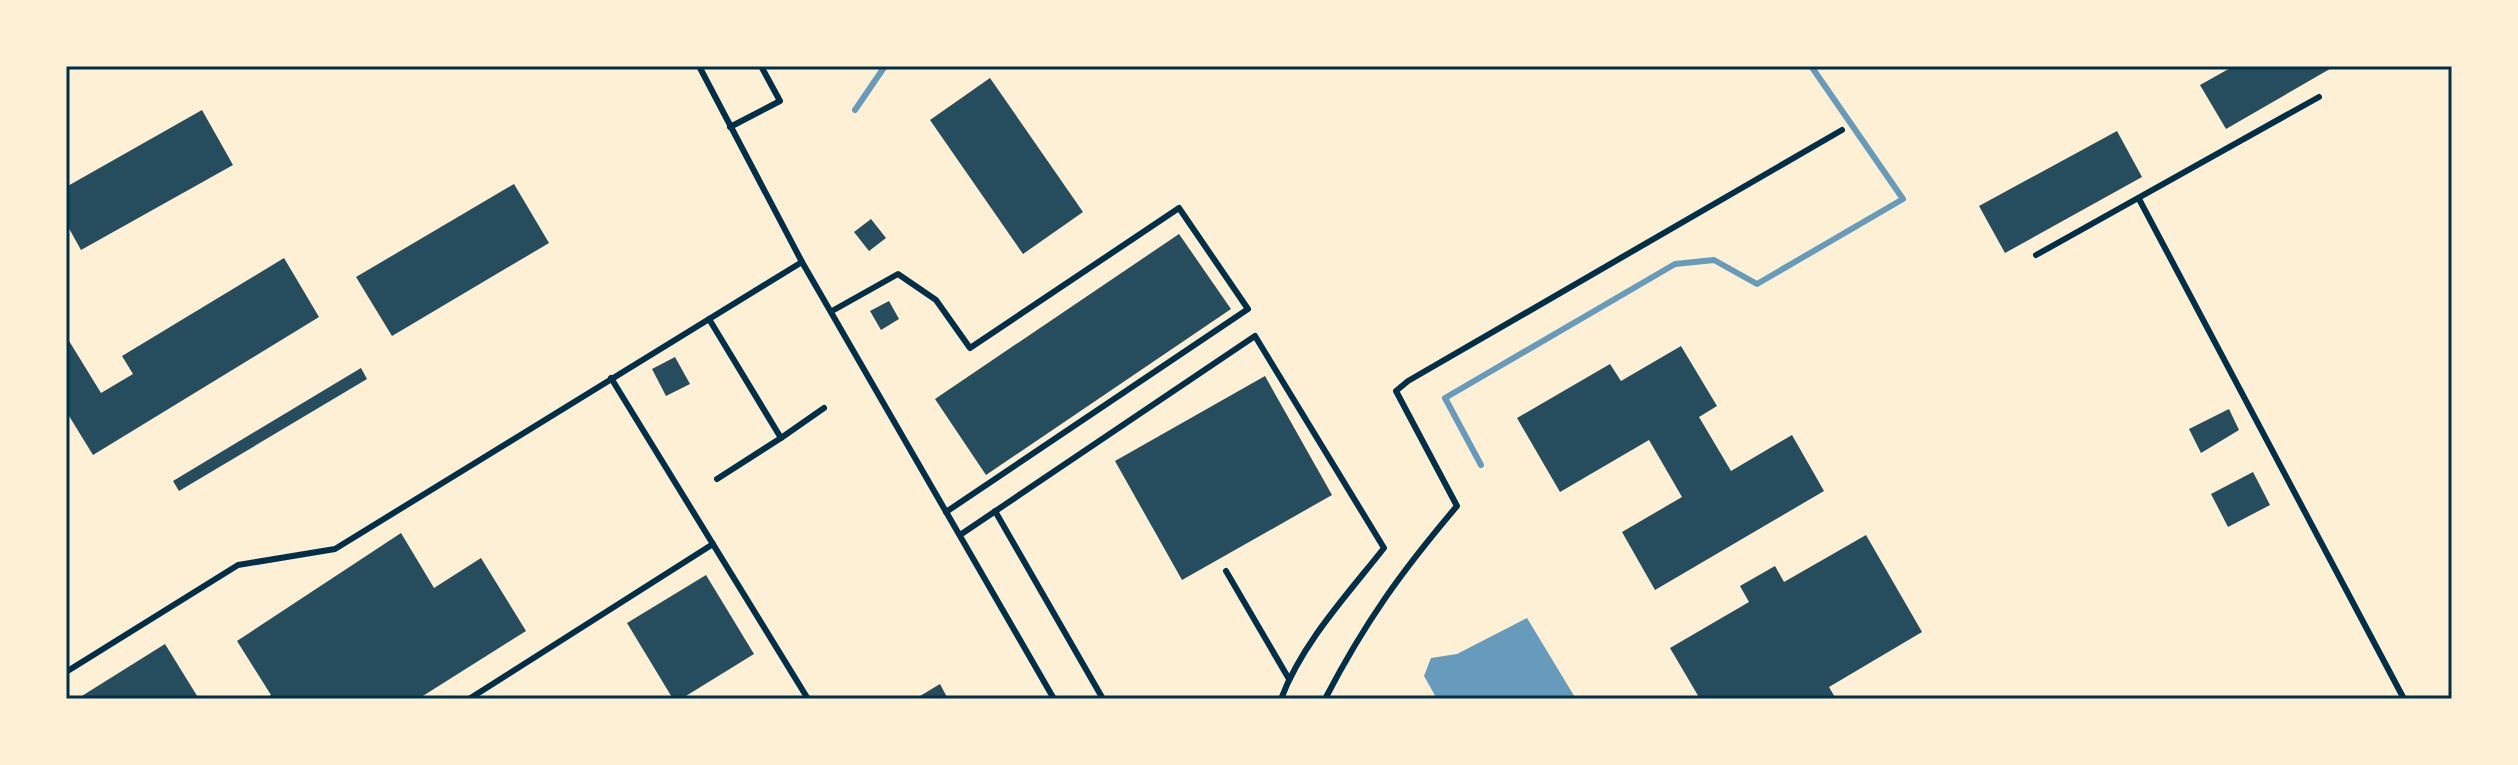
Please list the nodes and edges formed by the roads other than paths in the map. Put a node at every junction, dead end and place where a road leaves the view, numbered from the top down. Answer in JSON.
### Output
{"nodes":[{"id":1,"x":699,"y":66,"type":"edge"},
{"id":2,"x":761,"y":66,"type":"edge"},
{"id":3,"x":2319,"y":97,"type":"dead end"},
{"id":4,"x":730,"y":127,"type":"junction"},
{"id":5,"x":1842,"y":130,"type":"dead end"},
{"id":6,"x":2139,"y":199,"type":"junction"},
{"id":7,"x":2036,"y":255,"type":"dead end"},
{"id":8,"x":802,"y":262,"type":"junction"},
{"id":9,"x":832,"y":311,"type":"junction"},
{"id":10,"x":709,"y":319,"type":"junction"},
{"id":11,"x":611,"y":378,"type":"junction"},
{"id":12,"x":824,"y":408,"type":"dead end"},
{"id":13,"x":781,"y":438,"type":"junction"},
{"id":14,"x":717,"y":479,"type":"dead end"},
{"id":15,"x":995,"y":511,"type":"junction"},
{"id":16,"x":946,"y":512,"type":"junction"},
{"id":17,"x":960,"y":535,"type":"junction"},
{"id":18,"x":713,"y":544,"type":"junction"},
{"id":19,"x":1226,"y":571,"type":"dead end"},
{"id":20,"x":66,"y":672,"type":"edge"},
{"id":21,"x":1289,"y":679,"type":"junction"},
{"id":22,"x":469,"y":699,"type":"edge"},
{"id":23,"x":808,"y":699,"type":"edge"},
{"id":24,"x":1054,"y":699,"type":"edge"},
{"id":25,"x":1103,"y":699,"type":"edge"},
{"id":26,"x":1281,"y":699,"type":"edge"},
{"id":27,"x":1325,"y":699,"type":"edge"},
{"id":28,"x":2404,"y":699,"type":"edge"}],
"edges":[{"from":1,"to":4,"type":"lane"},
{"from":2,"to":4,"type":"lane"},
{"from":3,"to":6,"type":"lane"},
{"from":4,"to":8,"type":"lane"},
{"from":5,"to":27,"type":"lane"},
{"from":6,"to":7,"type":"lane"},
{"from":6,"to":28,"type":"lane"},
{"from":8,"to":9,"type":"lane"},
{"from":8,"to":10,"type":"lane"},
{"from":9,"to":16,"type":"lane"},
{"from":9,"to":16,"type":"lane"},
{"from":10,"to":11,"type":"lane"},
{"from":10,"to":13,"type":"lane"},
{"from":11,"to":18,"type":"lane"},
{"from":11,"to":20,"type":"lane"},
{"from":12,"to":13,"type":"lane"},
{"from":13,"to":14,"type":"lane"},
{"from":15,"to":17,"type":"lane"},
{"from":15,"to":21,"type":"lane"},
{"from":15,"to":25,"type":"lane"},
{"from":16,"to":17,"type":"lane"},
{"from":17,"to":24,"type":"lane"},
{"from":18,"to":22,"type":"lane"},
{"from":18,"to":23,"type":"lane"},
{"from":19,"to":21,"type":"lane"},
{"from":21,"to":26,"type":"lane"}]}
